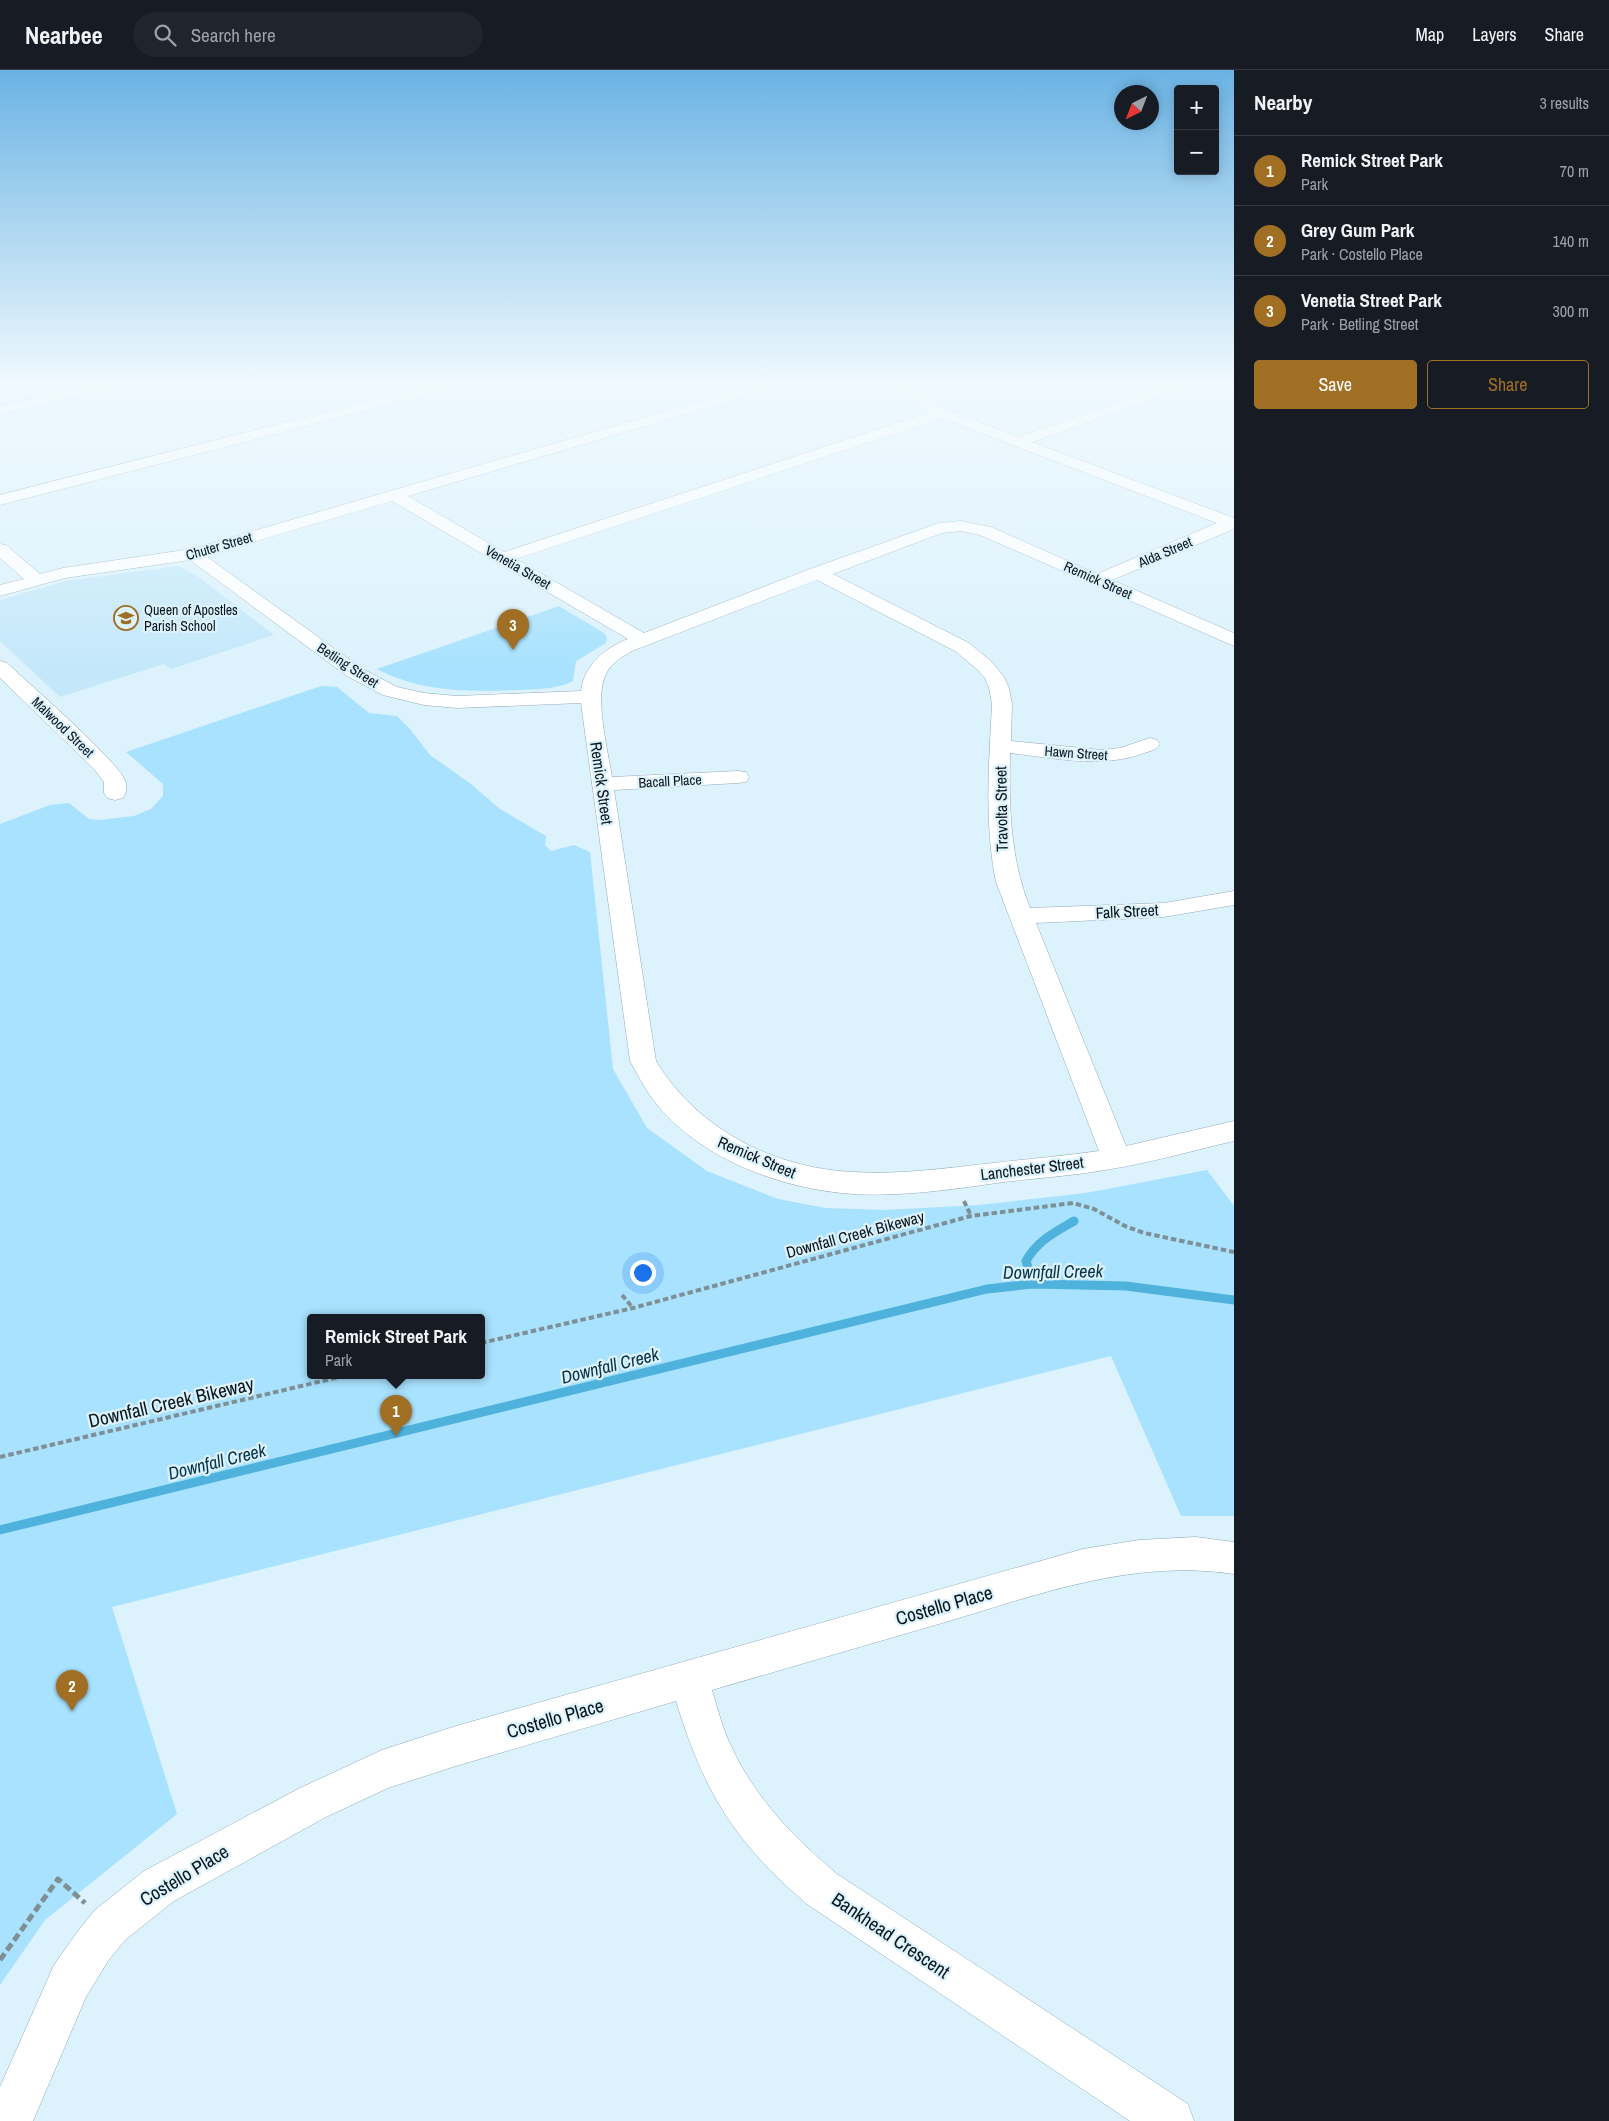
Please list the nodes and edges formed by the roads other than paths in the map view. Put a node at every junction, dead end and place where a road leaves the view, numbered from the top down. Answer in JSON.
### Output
{"nodes":[{"id":1,"x":87,"y":478,"type":"edge"},
{"id":2,"x":453,"y":478,"type":"edge"},
{"id":3,"x":746,"y":478,"type":"edge"},
{"id":4,"x":1111,"y":478,"type":"edge"},
{"id":5,"x":394,"y":495,"type":"junction"},
{"id":6,"x":0,"y":500,"type":"edge"},
{"id":7,"x":1233,"y":524,"type":"edge"},
{"id":8,"x":0,"y":549,"type":"edge"},
{"id":9,"x":193,"y":554,"type":"junction"},
{"id":10,"x":502,"y":558,"type":"junction"},
{"id":11,"x":816,"y":573,"type":"junction"},
{"id":12,"x":36,"y":580,"type":"junction"},
{"id":13,"x":1097,"y":580,"type":"junction"},
{"id":14,"x":0,"y":591,"type":"edge"},
{"id":15,"x":642,"y":640,"type":"junction"},
{"id":16,"x":1234,"y":640,"type":"edge"},
{"id":17,"x":0,"y":667,"type":"edge"},
{"id":18,"x":590,"y":696,"type":"junction"},
{"id":19,"x":1150,"y":744,"type":"dead end"},
{"id":20,"x":1001,"y":746,"type":"junction"},
{"id":21,"x":738,"y":777,"type":"dead end"},
{"id":22,"x":602,"y":784,"type":"junction"},
{"id":23,"x":115,"y":793,"type":"dead end"},
{"id":24,"x":1234,"y":898,"type":"edge"},
{"id":25,"x":1020,"y":916,"type":"junction"},
{"id":26,"x":1234,"y":1131,"type":"edge"},
{"id":27,"x":1116,"y":1158,"type":"junction"},
{"id":28,"x":828,"y":1180,"type":"joint"},
{"id":29,"x":1234,"y":1558,"type":"edge"},
{"id":30,"x":689,"y":1680,"type":"junction"},
{"id":31,"x":15,"y":2108,"type":"dead end"},
{"id":32,"x":1171,"y":2121,"type":"edge"}],
"edges":[{"from":1,"to":6,"type":"street"},
{"from":2,"to":5,"type":"street","name":"Chuter Street"},
{"from":3,"to":10,"type":"street"},
{"from":4,"to":7,"type":"street"},
{"from":5,"to":9,"type":"street","name":"Chuter Street"},
{"from":5,"to":10,"type":"street","name":"Venetia Street"},
{"from":7,"to":13,"type":"street","name":"Alda Street"},
{"from":8,"to":12,"type":"street"},
{"from":9,"to":12,"type":"street","name":"Chuter Street"},
{"from":9,"to":18,"type":"street","name":"Betling Street"},
{"from":10,"to":15,"type":"street","name":"Venetia Street"},
{"from":11,"to":13,"type":"street","name":"Remick Street"},
{"from":11,"to":15,"type":"street","name":"Remick Street"},
{"from":11,"to":20,"type":"street","name":"Travolta Street"},
{"from":12,"to":14,"type":"street","name":"Chuter Street"},
{"from":13,"to":16,"type":"street","name":"Remick Street"},
{"from":15,"to":18,"type":"street","name":"Remick Street"},
{"from":17,"to":23,"type":"street","name":"Malwood Street"},
{"from":18,"to":22,"type":"street","name":"Remick Street"},
{"from":19,"to":20,"type":"street","name":"Hawn Street"},
{"from":20,"to":25,"type":"street","name":"Travolta Street"},
{"from":21,"to":22,"type":"street","name":"Bacall Place"},
{"from":22,"to":28,"type":"street","name":"Remick Street"},
{"from":24,"to":25,"type":"street","name":"Falk Street"},
{"from":25,"to":27,"type":"street","name":"Travolta Street"},
{"from":26,"to":27,"type":"street","name":"Lanchester Street"},
{"from":27,"to":28,"type":"street","name":"Lanchester Street"},
{"from":29,"to":30,"type":"street","name":"Costello Place"},
{"from":30,"to":31,"type":"street","name":"Costello Place"},
{"from":30,"to":32,"type":"street","name":"Bankhead Crescent"}]}
